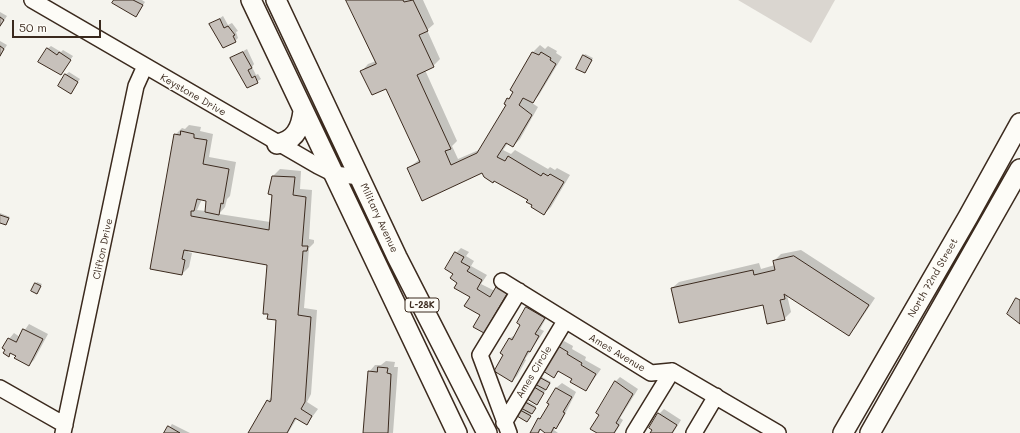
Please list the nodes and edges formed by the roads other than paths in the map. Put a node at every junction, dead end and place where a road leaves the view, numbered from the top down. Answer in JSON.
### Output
{"nodes":[{"id":1,"x":32,"y":0,"type":"edge"},
{"id":2,"x":250,"y":0,"type":"edge"},
{"id":3,"x":276,"y":0,"type":"edge"},
{"id":4,"x":145,"y":66,"type":"junction"},
{"id":5,"x":303,"y":111,"type":"junction"},
{"id":6,"x":1020,"y":123,"type":"edge"},
{"id":7,"x":277,"y":144,"type":"junction"},
{"id":8,"x":1020,"y":170,"type":"edge"},
{"id":9,"x":334,"y":174,"type":"junction"},
{"id":10,"x":360,"y":177,"type":"junction"},
{"id":11,"x":502,"y":281,"type":"dead end"},
{"id":12,"x":519,"y":291,"type":"junction"},
{"id":13,"x":565,"y":321,"type":"junction"},
{"id":14,"x":672,"y":371,"type":"junction"},
{"id":15,"x":0,"y":388,"type":"edge"},
{"id":16,"x":716,"y":396,"type":"junction"},
{"id":17,"x":506,"y":428,"type":"edge"},
{"id":18,"x":64,"y":429,"type":"edge"},
{"id":19,"x":457,"y":433,"type":"edge"},
{"id":20,"x":487,"y":433,"type":"edge"},
{"id":21,"x":634,"y":433,"type":"edge"},
{"id":22,"x":694,"y":433,"type":"edge"},
{"id":23,"x":778,"y":433,"type":"edge"},
{"id":24,"x":844,"y":433,"type":"edge"},
{"id":25,"x":870,"y":433,"type":"edge"}],
"edges":[{"from":1,"to":4,"type":"street","name":"Keystone Drive"},
{"from":2,"to":5,"type":"main road","number":"L-28K"},
{"from":3,"to":10,"type":"main road","name":"Military Avenue","number":"L-28K"},
{"from":4,"to":7,"type":"street","name":"Keystone Drive"},
{"from":4,"to":18,"type":"street","name":"Clifton Drive"},
{"from":5,"to":7,"type":"main road"},
{"from":5,"to":9,"type":"main road","number":"L-28K"},
{"from":6,"to":24,"type":"main road","name":"North 72nd Street"},
{"from":7,"to":9,"type":"street","name":"Keystone Drive"},
{"from":8,"to":25,"type":"main road"},
{"from":9,"to":10,"type":"street","name":"Keystone Drive"},
{"from":9,"to":19,"type":"main road","number":"L-28K"},
{"from":10,"to":20,"type":"main road","name":"Military Avenue","number":"L-28K"},
{"from":11,"to":12,"type":"street","name":"Ames Avenue"},
{"from":12,"to":13,"type":"street","name":"Ames Avenue"},
{"from":12,"to":17,"type":"street"},
{"from":13,"to":14,"type":"street","name":"Ames Avenue"},
{"from":13,"to":17,"type":"street","name":"Ames Circle"},
{"from":14,"to":16,"type":"street"},
{"from":14,"to":21,"type":"street"},
{"from":15,"to":18,"type":"street"},
{"from":16,"to":22,"type":"street"},
{"from":16,"to":23,"type":"street"}]}
